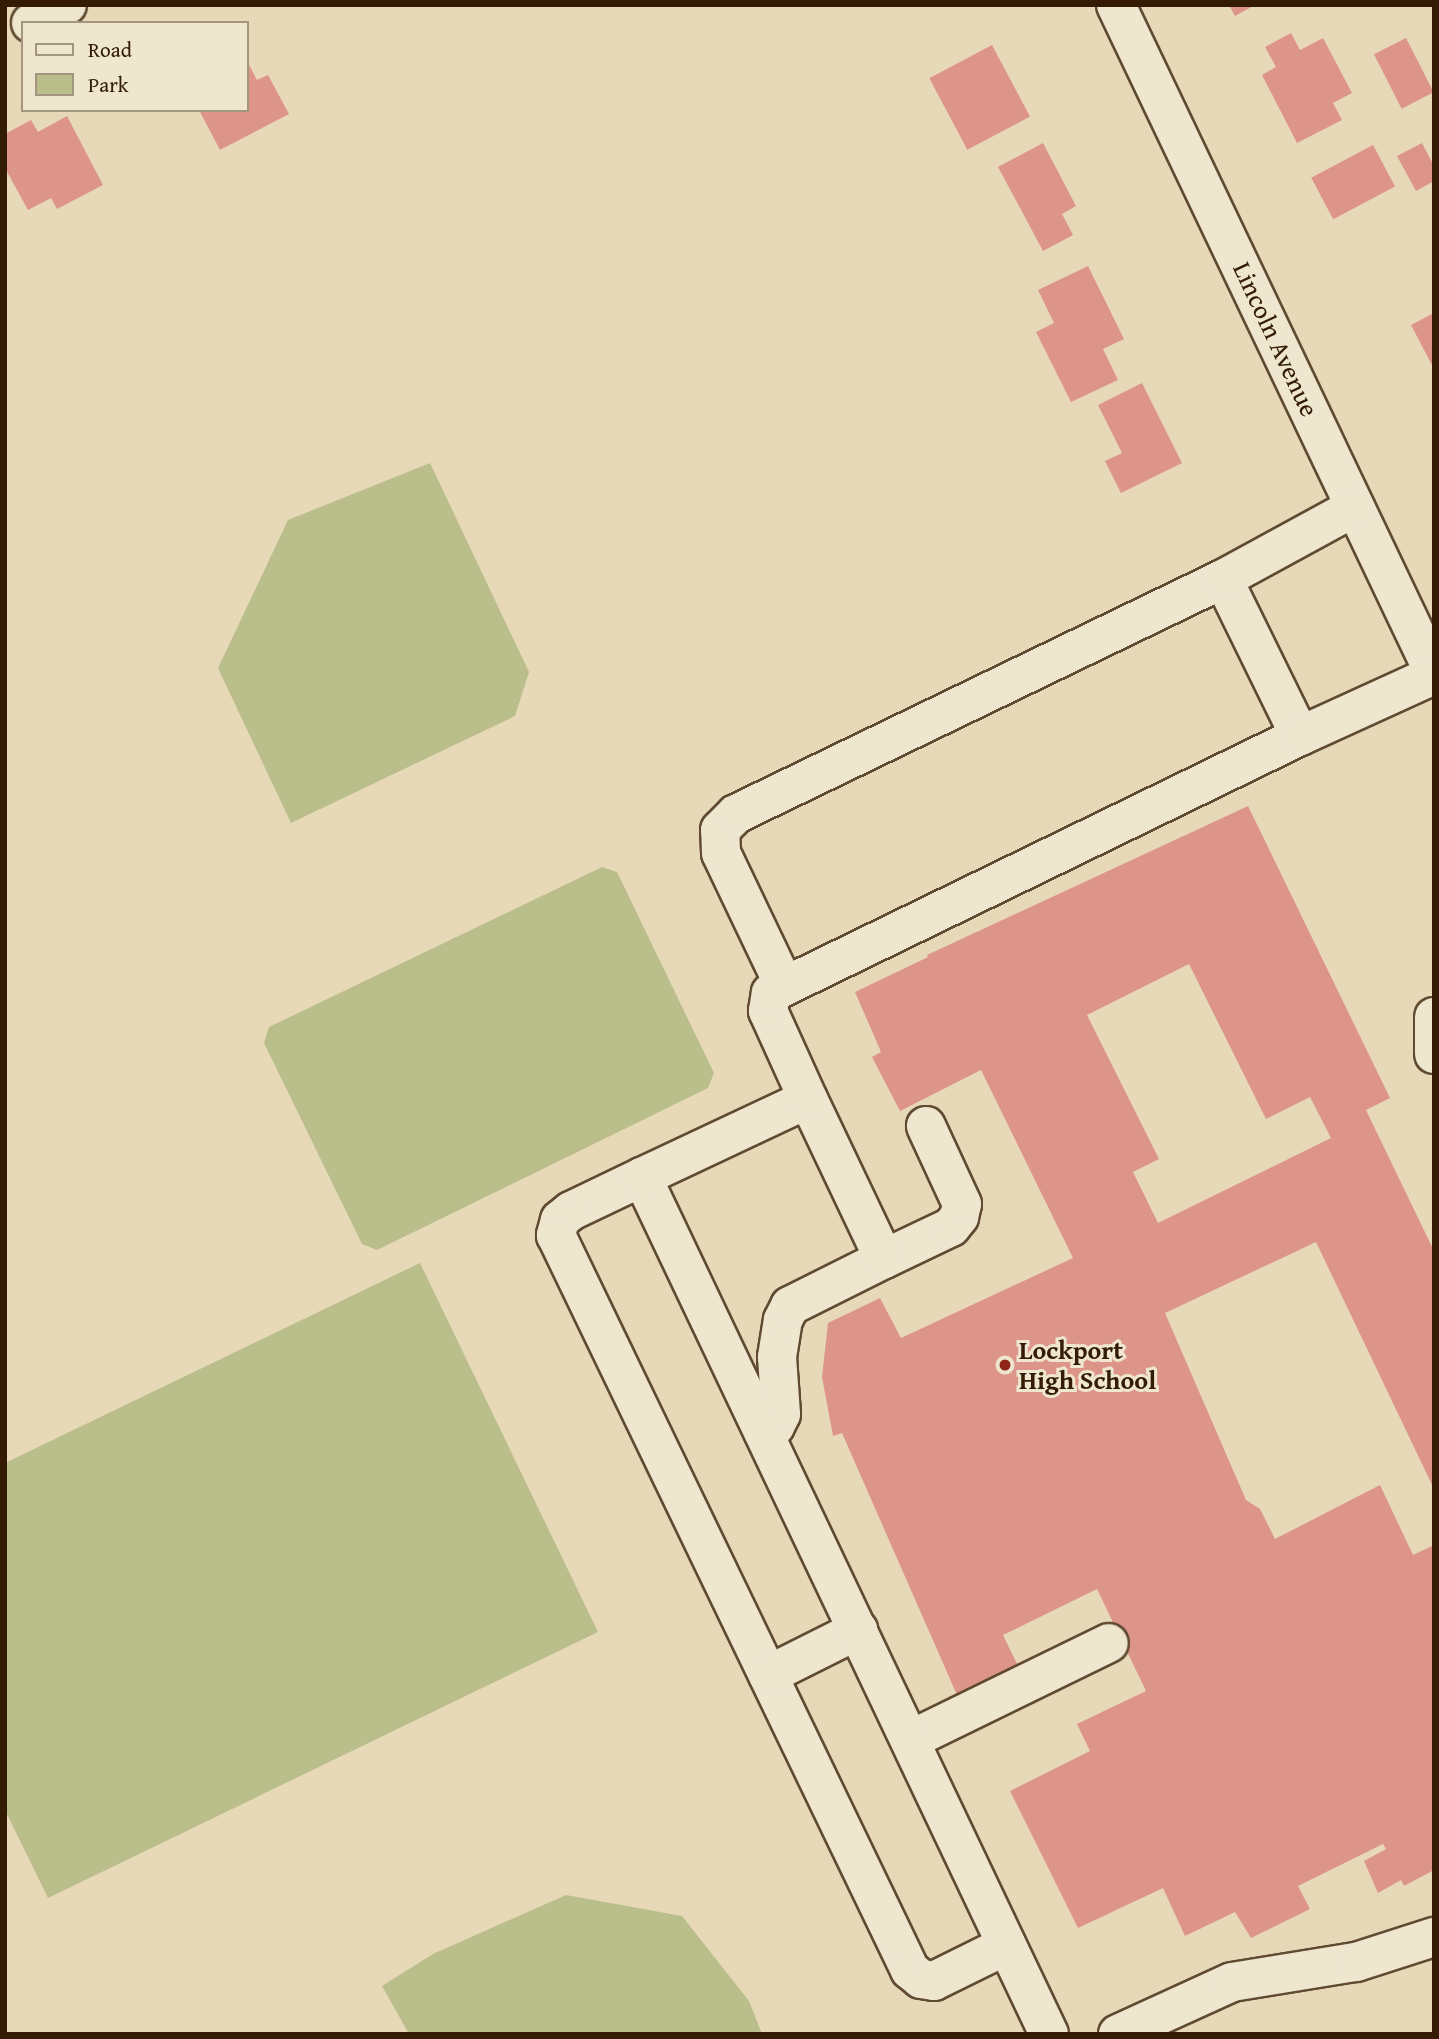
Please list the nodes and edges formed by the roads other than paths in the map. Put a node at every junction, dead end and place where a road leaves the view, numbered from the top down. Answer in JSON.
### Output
{"nodes":[{"id":1,"x":67,"y":5,"type":"edge"},
{"id":2,"x":1116,"y":5,"type":"edge"},
{"id":3,"x":35,"y":21,"type":"edge"},
{"id":4,"x":21,"y":28,"type":"edge"},
{"id":5,"x":5,"y":36,"type":"edge"},
{"id":6,"x":1355,"y":507,"type":"junction"},
{"id":7,"x":1223,"y":579,"type":"junction"},
{"id":8,"x":1434,"y":674,"type":"edge"},
{"id":9,"x":1300,"y":736,"type":"junction"},
{"id":10,"x":784,"y":985,"type":"junction"},
{"id":11,"x":1434,"y":1017,"type":"edge"},
{"id":12,"x":1434,"y":1054,"type":"edge"},
{"id":13,"x":808,"y":1099,"type":"junction"},
{"id":14,"x":926,"y":1126,"type":"dead end"},
{"id":15,"x":642,"y":1177,"type":"junction"},
{"id":16,"x":884,"y":1259,"type":"junction"},
{"id":17,"x":764,"y":1433,"type":"junction"},
{"id":18,"x":858,"y":1630,"type":"junction"},
{"id":19,"x":1109,"y":1643,"type":"dead end"},
{"id":20,"x":768,"y":1675,"type":"junction"},
{"id":21,"x":910,"y":1740,"type":"junction"},
{"id":22,"x":1434,"y":1937,"type":"edge"},
{"id":23,"x":1007,"y":1945,"type":"junction"},
{"id":24,"x":1049,"y":2034,"type":"edge"},
{"id":25,"x":1118,"y":2034,"type":"edge"}],
"edges":[{"from":1,"to":3,"type":"street"},
{"from":2,"to":6,"type":"street","name":"Lincoln Avenue"},
{"from":4,"to":5,"type":"street"},
{"from":6,"to":7,"type":"street"},
{"from":6,"to":8,"type":"street","name":"Lincoln Avenue"},
{"from":7,"to":9,"type":"street"},
{"from":7,"to":10,"type":"street"},
{"from":8,"to":9,"type":"street"},
{"from":9,"to":10,"type":"street"},
{"from":10,"to":13,"type":"street"},
{"from":11,"to":12,"type":"street"},
{"from":13,"to":15,"type":"street"},
{"from":13,"to":16,"type":"street"},
{"from":14,"to":16,"type":"street"},
{"from":15,"to":17,"type":"street"},
{"from":15,"to":20,"type":"street"},
{"from":16,"to":17,"type":"street"},
{"from":17,"to":18,"type":"street"},
{"from":18,"to":20,"type":"street"},
{"from":18,"to":21,"type":"street"},
{"from":19,"to":21,"type":"street"},
{"from":20,"to":23,"type":"street"},
{"from":21,"to":23,"type":"street"},
{"from":22,"to":25,"type":"street"},
{"from":23,"to":24,"type":"street"}]}
